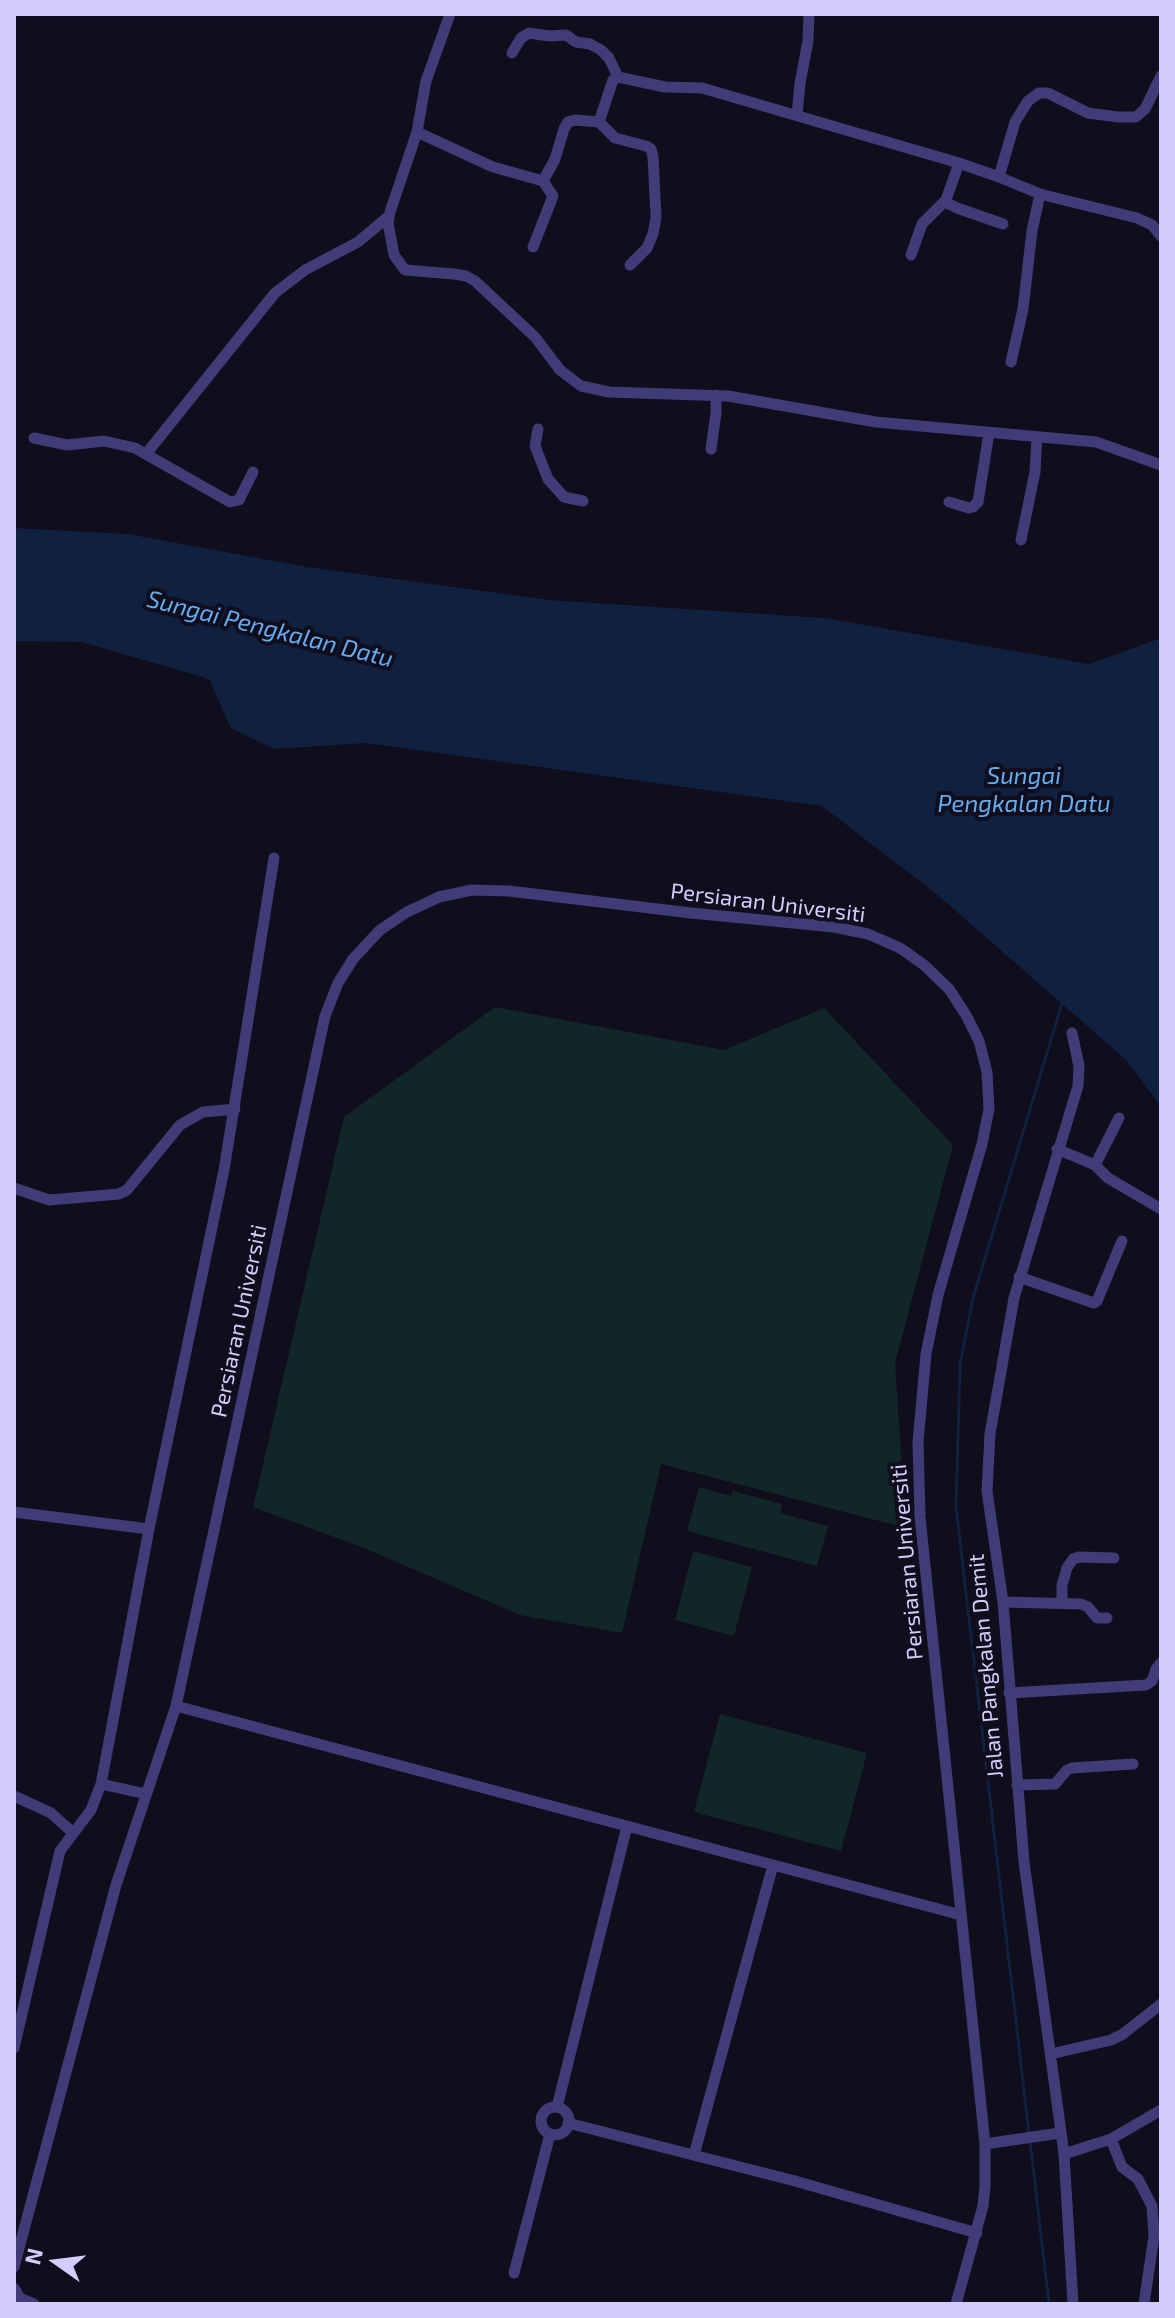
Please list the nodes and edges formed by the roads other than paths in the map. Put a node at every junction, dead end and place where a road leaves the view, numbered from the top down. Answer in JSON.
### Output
{"nodes":[{"id":1,"x":450,"y":14,"type":"edge"},
{"id":2,"x":809,"y":14,"type":"edge"},
{"id":3,"x":512,"y":53,"type":"dead end"},
{"id":4,"x":1161,"y":76,"type":"edge"},
{"id":5,"x":618,"y":77,"type":"junction"},
{"id":6,"x":797,"y":115,"type":"junction"},
{"id":7,"x":599,"y":122,"type":"junction"},
{"id":8,"x":417,"y":132,"type":"junction"},
{"id":9,"x":959,"y":163,"type":"junction"},
{"id":10,"x":999,"y":177,"type":"junction"},
{"id":11,"x":543,"y":181,"type":"junction"},
{"id":12,"x":1040,"y":194,"type":"junction"},
{"id":13,"x":945,"y":202,"type":"junction"},
{"id":14,"x":389,"y":216,"type":"junction"},
{"id":15,"x":1003,"y":224,"type":"dead end"},
{"id":16,"x":1160,"y":233,"type":"edge"},
{"id":17,"x":533,"y":247,"type":"dead end"},
{"id":18,"x":911,"y":255,"type":"dead end"},
{"id":19,"x":630,"y":265,"type":"dead end"},
{"id":20,"x":1011,"y":362,"type":"dead end"},
{"id":21,"x":716,"y":395,"type":"junction"},
{"id":22,"x":538,"y":429,"type":"dead end"},
{"id":23,"x":989,"y":433,"type":"junction"},
{"id":24,"x":1037,"y":437,"type":"junction"},
{"id":25,"x":34,"y":438,"type":"dead end"},
{"id":26,"x":711,"y":449,"type":"dead end"},
{"id":27,"x":146,"y":454,"type":"junction"},
{"id":28,"x":1161,"y":465,"type":"edge"},
{"id":29,"x":253,"y":472,"type":"dead end"},
{"id":30,"x":583,"y":501,"type":"dead end"},
{"id":31,"x":949,"y":502,"type":"dead end"},
{"id":32,"x":1021,"y":540,"type":"dead end"},
{"id":33,"x":274,"y":858,"type":"dead end"},
{"id":34,"x":1072,"y":1033,"type":"dead end"},
{"id":35,"x":235,"y":1109,"type":"junction"},
{"id":36,"x":1119,"y":1118,"type":"dead end"},
{"id":37,"x":1057,"y":1149,"type":"junction"},
{"id":38,"x":1095,"y":1165,"type":"junction"},
{"id":39,"x":14,"y":1188,"type":"edge"},
{"id":40,"x":1161,"y":1209,"type":"edge"},
{"id":41,"x":1122,"y":1241,"type":"dead end"},
{"id":42,"x":1019,"y":1277,"type":"junction"},
{"id":43,"x":14,"y":1512,"type":"edge"},
{"id":44,"x":149,"y":1529,"type":"junction"},
{"id":45,"x":1114,"y":1558,"type":"dead end"},
{"id":46,"x":1003,"y":1602,"type":"junction"},
{"id":47,"x":1062,"y":1603,"type":"junction"},
{"id":48,"x":1107,"y":1618,"type":"dead end"},
{"id":49,"x":1161,"y":1663,"type":"edge"},
{"id":50,"x":1009,"y":1693,"type":"junction"},
{"id":51,"x":176,"y":1706,"type":"junction"},
{"id":52,"x":1133,"y":1764,"type":"dead end"},
{"id":53,"x":101,"y":1784,"type":"junction"},
{"id":54,"x":1017,"y":1785,"type":"junction"},
{"id":55,"x":146,"y":1794,"type":"junction"},
{"id":56,"x":14,"y":1796,"type":"edge"},
{"id":57,"x":627,"y":1826,"type":"junction"},
{"id":58,"x":72,"y":1832,"type":"junction"},
{"id":59,"x":773,"y":1865,"type":"junction"},
{"id":60,"x":961,"y":1915,"type":"junction"},
{"id":61,"x":1161,"y":2004,"type":"edge"},
{"id":62,"x":14,"y":2048,"type":"edge"},
{"id":63,"x":1051,"y":2054,"type":"junction"},
{"id":64,"x":557,"y":2107,"type":"junction"},
{"id":65,"x":1161,"y":2110,"type":"edge"},
{"id":66,"x":568,"y":2123,"type":"junction"},
{"id":67,"x":1060,"y":2133,"type":"junction"},
{"id":68,"x":550,"y":2134,"type":"junction"},
{"id":69,"x":1111,"y":2139,"type":"junction"},
{"id":70,"x":985,"y":2144,"type":"junction"},
{"id":71,"x":1064,"y":2154,"type":"junction"},
{"id":72,"x":694,"y":2155,"type":"junction"},
{"id":73,"x":977,"y":2233,"type":"junction"},
{"id":74,"x":14,"y":2267,"type":"edge"},
{"id":75,"x":514,"y":2273,"type":"dead end"},
{"id":76,"x":14,"y":2288,"type":"edge"},
{"id":77,"x":34,"y":2304,"type":"edge"},
{"id":78,"x":956,"y":2304,"type":"edge"},
{"id":79,"x":1073,"y":2304,"type":"edge"},
{"id":80,"x":1144,"y":2304,"type":"edge"}],
"edges":[{"from":1,"to":8,"type":"street"},
{"from":2,"to":6,"type":"street"},
{"from":3,"to":5,"type":"street"},
{"from":4,"to":10,"type":"street"},
{"from":5,"to":6,"type":"street"},
{"from":5,"to":7,"type":"street"},
{"from":6,"to":9,"type":"street"},
{"from":7,"to":11,"type":"street"},
{"from":7,"to":19,"type":"street"},
{"from":8,"to":11,"type":"street"},
{"from":8,"to":14,"type":"street"},
{"from":9,"to":10,"type":"street"},
{"from":9,"to":13,"type":"street"},
{"from":10,"to":12,"type":"street"},
{"from":11,"to":17,"type":"street"},
{"from":12,"to":16,"type":"street"},
{"from":12,"to":20,"type":"street"},
{"from":13,"to":15,"type":"street"},
{"from":13,"to":18,"type":"street"},
{"from":14,"to":21,"type":"street"},
{"from":14,"to":27,"type":"street"},
{"from":21,"to":23,"type":"street"},
{"from":21,"to":26,"type":"street"},
{"from":22,"to":30,"type":"street"},
{"from":23,"to":24,"type":"street"},
{"from":23,"to":31,"type":"street"},
{"from":24,"to":28,"type":"street"},
{"from":24,"to":32,"type":"street"},
{"from":25,"to":27,"type":"street"},
{"from":27,"to":29,"type":"street"},
{"from":33,"to":35,"type":"street"},
{"from":34,"to":37,"type":"street","name":"Jalan Pangkalan Demit"},
{"from":35,"to":39,"type":"street"},
{"from":35,"to":44,"type":"street"},
{"from":36,"to":38,"type":"street"},
{"from":37,"to":38,"type":"street"},
{"from":37,"to":42,"type":"street","name":"Jalan Pangkalan Demit"},
{"from":38,"to":40,"type":"street"},
{"from":41,"to":42,"type":"street"},
{"from":42,"to":46,"type":"street","name":"Jalan Pangkalan Demit"},
{"from":43,"to":44,"type":"street"},
{"from":44,"to":53,"type":"street"},
{"from":45,"to":47,"type":"street"},
{"from":46,"to":47,"type":"street"},
{"from":46,"to":50,"type":"street","name":"Jalan Pangkalan Demit"},
{"from":47,"to":48,"type":"street"},
{"from":49,"to":50,"type":"street"},
{"from":50,"to":54,"type":"street","name":"Jalan Pangkalan Demit"},
{"from":51,"to":55,"type":"street","name":"Persiaran Universiti"},
{"from":51,"to":57,"type":"street"},
{"from":51,"to":60,"type":"street","name":"Persiaran Universiti"},
{"from":52,"to":54,"type":"street"},
{"from":53,"to":55,"type":"street"},
{"from":53,"to":58,"type":"street"},
{"from":54,"to":63,"type":"street","name":"Jalan Pangkalan Demit"},
{"from":55,"to":74,"type":"street","name":"Persiaran Universiti"},
{"from":56,"to":58,"type":"street"},
{"from":57,"to":59,"type":"street"},
{"from":57,"to":64,"type":"street"},
{"from":58,"to":62,"type":"street"},
{"from":59,"to":60,"type":"street"},
{"from":59,"to":72,"type":"street"},
{"from":60,"to":70,"type":"street","name":"Persiaran Universiti"},
{"from":61,"to":63,"type":"street"},
{"from":63,"to":67,"type":"street","name":"Jalan Pangkalan Demit"},
{"from":64,"to":66,"type":"street"},
{"from":64,"to":68,"type":"street"},
{"from":65,"to":69,"type":"street"},
{"from":66,"to":68,"type":"street"},
{"from":66,"to":72,"type":"street"},
{"from":67,"to":70,"type":"street"},
{"from":67,"to":71,"type":"street","name":"Jalan Pangkalan Demit"},
{"from":68,"to":75,"type":"street"},
{"from":69,"to":71,"type":"street"},
{"from":69,"to":80,"type":"street"},
{"from":70,"to":73,"type":"street","name":"Persiaran Universiti"},
{"from":71,"to":79,"type":"street","name":"Jalan Pangkalan Demit"},
{"from":72,"to":73,"type":"street"},
{"from":73,"to":78,"type":"street","name":"Persiaran Universiti"},
{"from":76,"to":77,"type":"street"}]}
